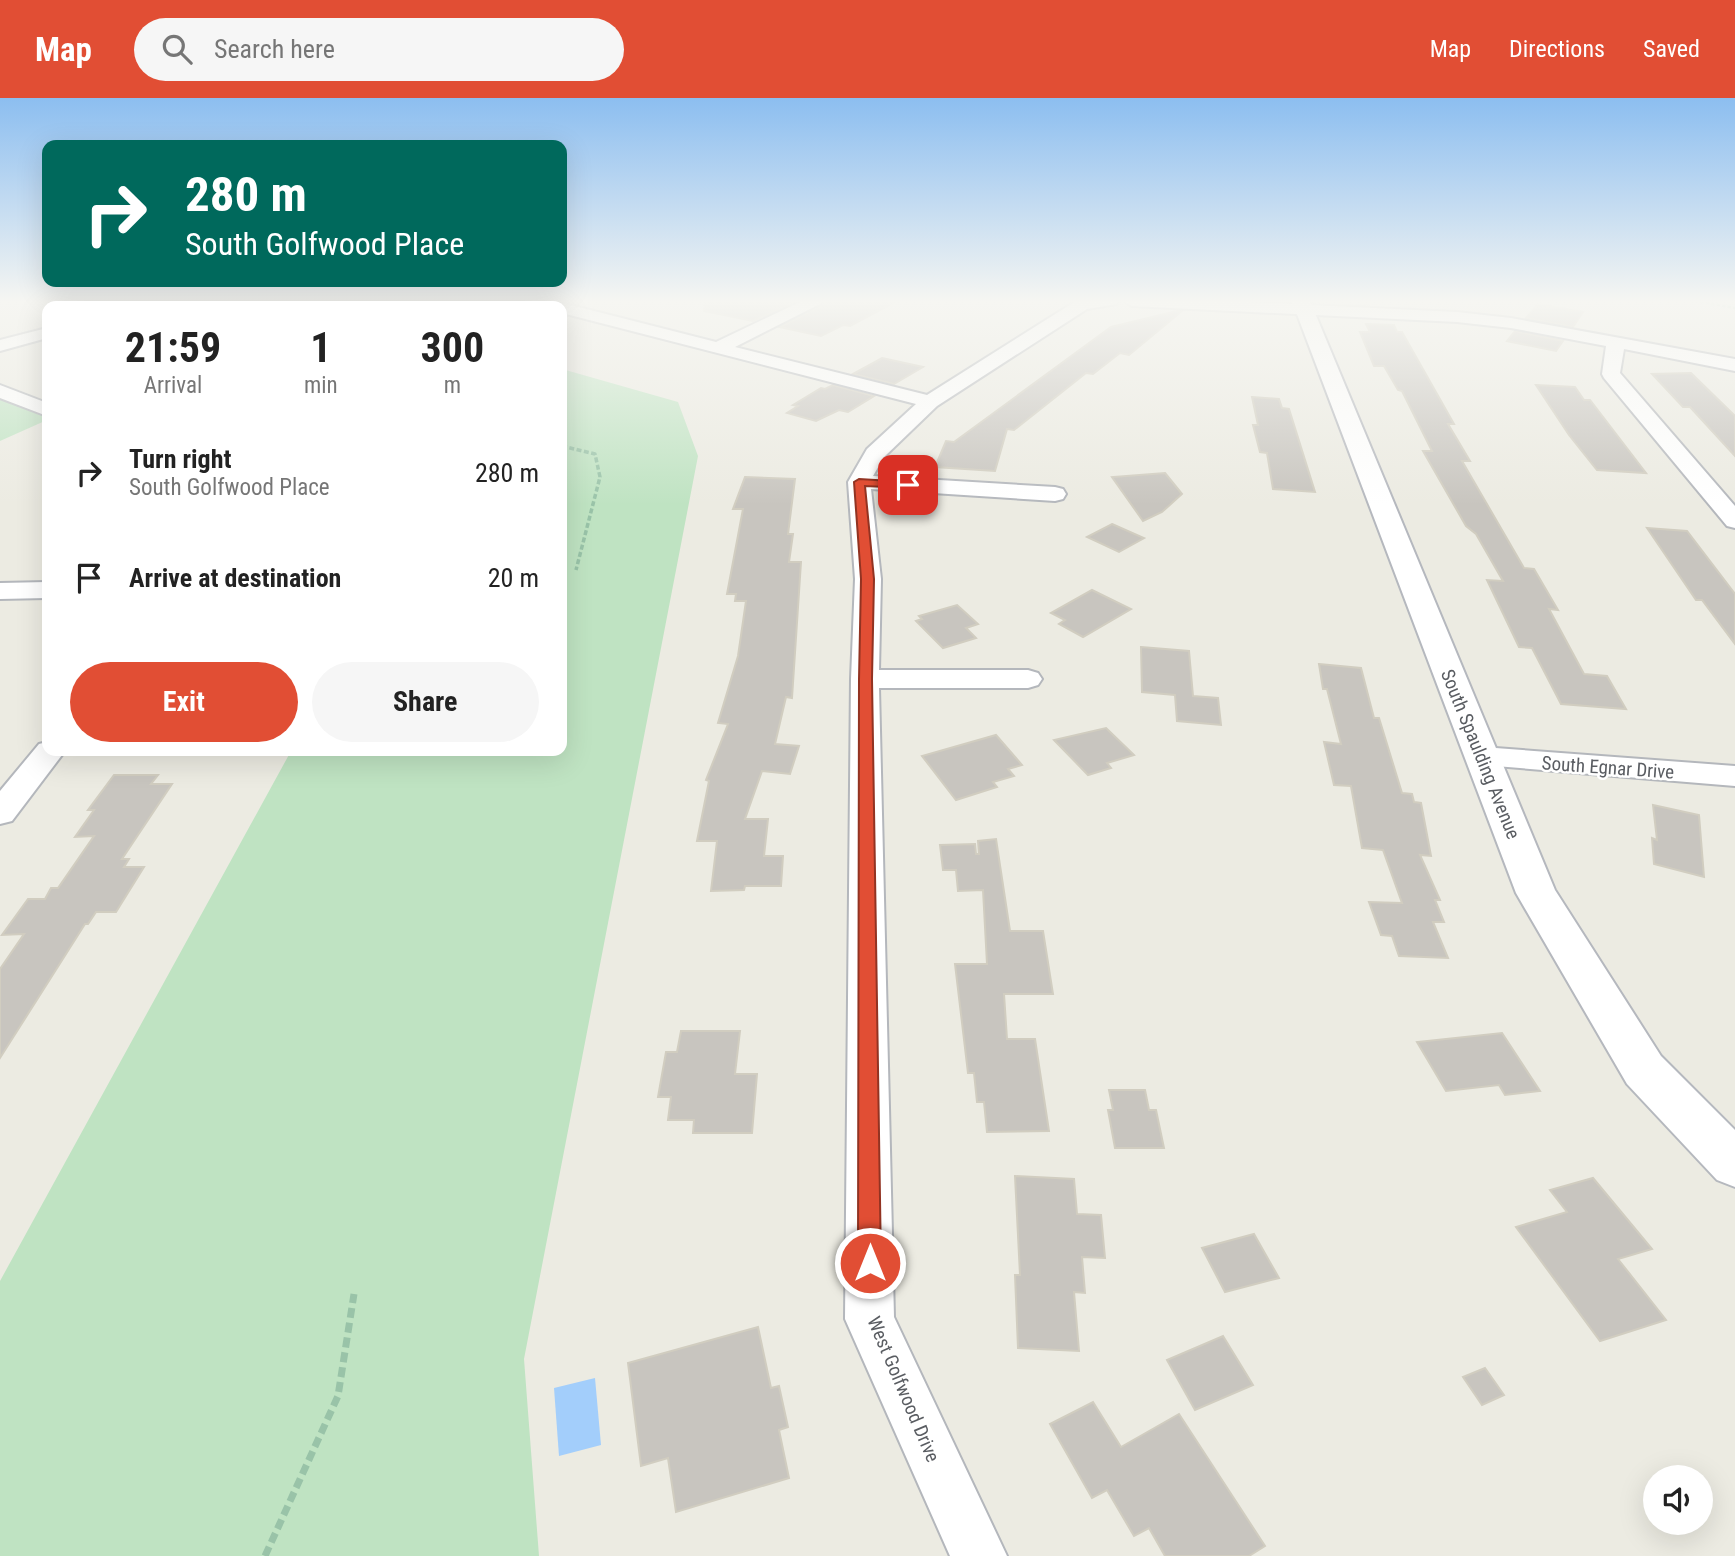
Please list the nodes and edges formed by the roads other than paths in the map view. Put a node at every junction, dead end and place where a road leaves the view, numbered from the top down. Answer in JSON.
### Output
{"nodes":[{"id":1,"x":804,"y":369,"type":"edge"},
{"id":2,"x":982,"y":369,"type":"edge"},
{"id":3,"x":1328,"y":369,"type":"edge"},
{"id":4,"x":1612,"y":369,"type":"edge"},
{"id":5,"x":0,"y":391,"type":"edge"},
{"id":6,"x":930,"y":402,"type":"junction"},
{"id":7,"x":42,"y":408,"type":"edge"},
{"id":8,"x":859,"y":482,"type":"junction"},
{"id":9,"x":1055,"y":494,"type":"dead end"},
{"id":10,"x":1735,"y":521,"type":"edge"},
{"id":11,"x":42,"y":590,"type":"edge"},
{"id":12,"x":0,"y":591,"type":"edge"},
{"id":13,"x":865,"y":679,"type":"junction"},
{"id":14,"x":1028,"y":679,"type":"dead end"},
{"id":15,"x":46,"y":756,"type":"edge"},
{"id":16,"x":1482,"y":757,"type":"junction"},
{"id":17,"x":1735,"y":776,"type":"edge"},
{"id":18,"x":0,"y":813,"type":"edge"},
{"id":19,"x":1735,"y":1164,"type":"edge"},
{"id":20,"x":979,"y":1556,"type":"edge"}],
"edges":[{"from":1,"to":6,"type":"street"},
{"from":2,"to":6,"type":"street"},
{"from":3,"to":16,"type":"street","name":"South Spaulding Avenue"},
{"from":4,"to":10,"type":"street"},
{"from":5,"to":7,"type":"street"},
{"from":6,"to":8,"type":"street"},
{"from":8,"to":9,"type":"street"},
{"from":8,"to":13,"type":"street","name":"West Golfwood Drive"},
{"from":11,"to":12,"type":"street"},
{"from":13,"to":14,"type":"street"},
{"from":13,"to":20,"type":"street","name":"West Golfwood Drive"},
{"from":15,"to":18,"type":"street"},
{"from":16,"to":17,"type":"street","name":"South Egnar Drive"},
{"from":16,"to":19,"type":"street","name":"South Spaulding Avenue"}]}
